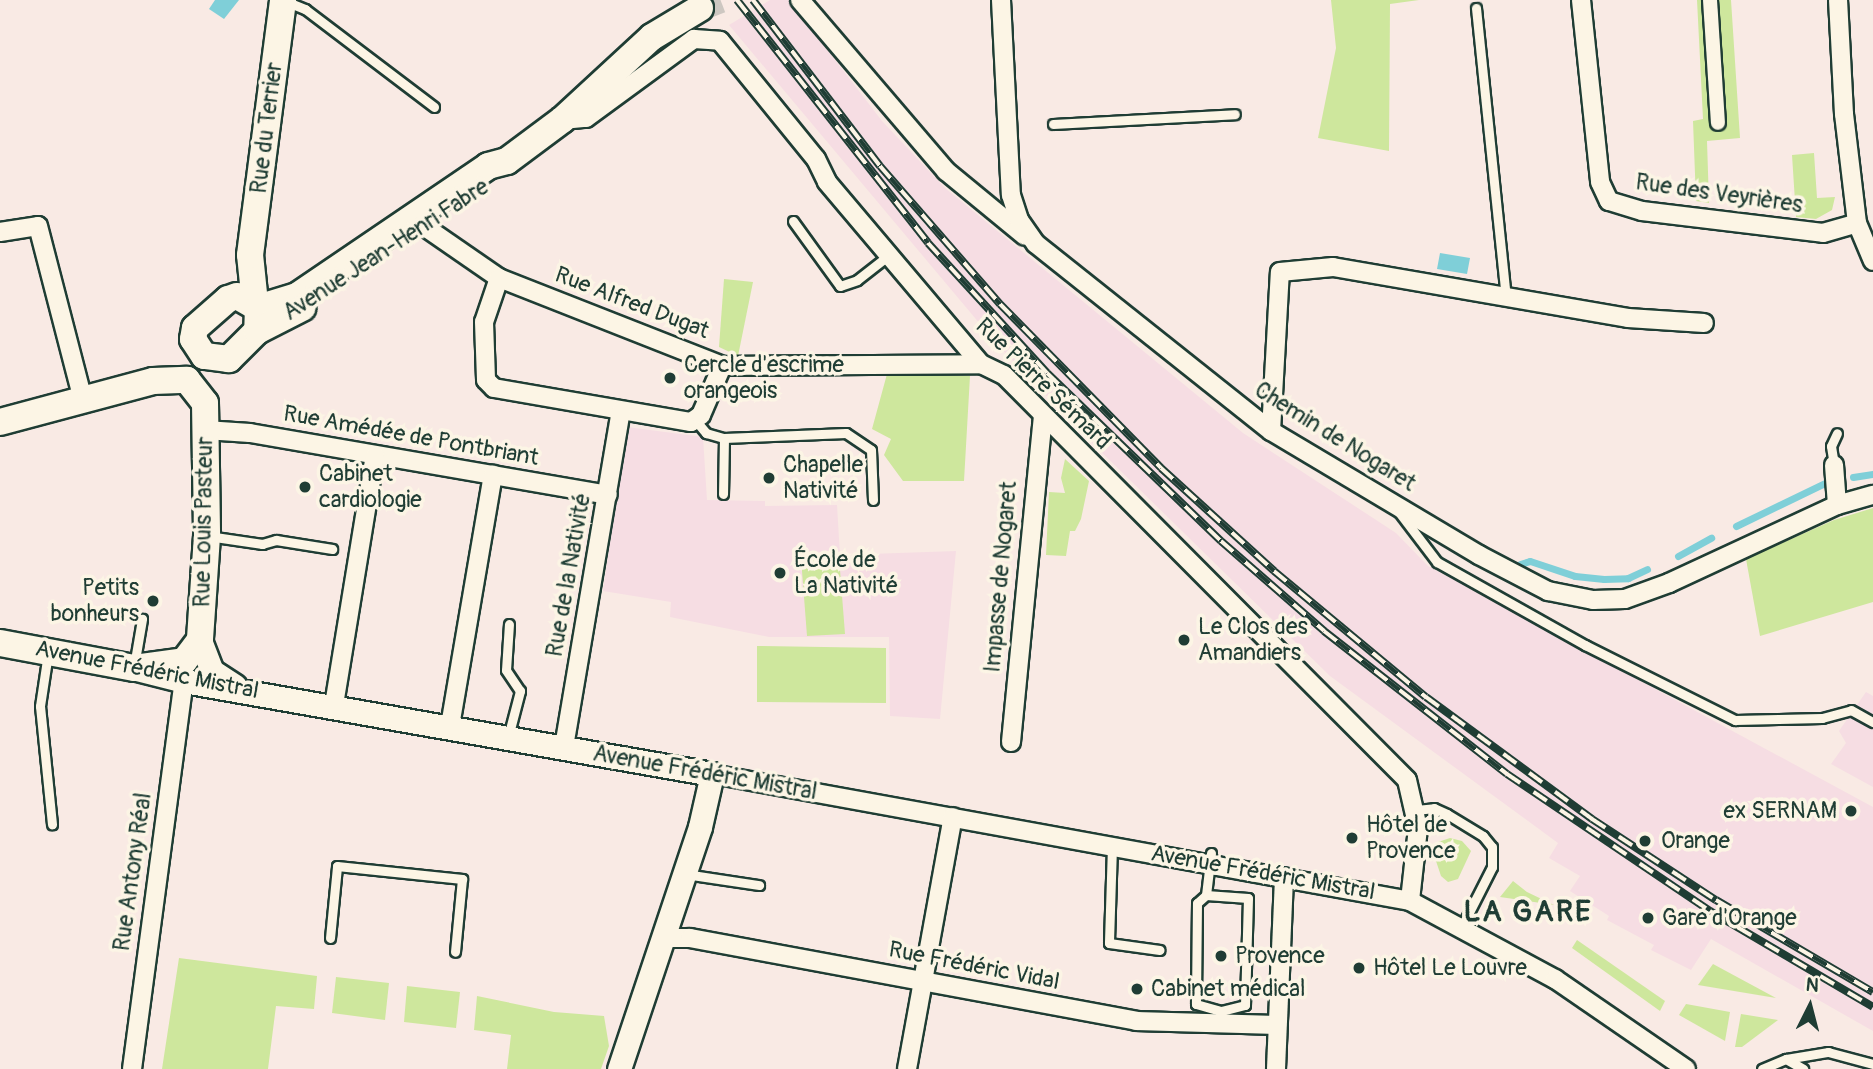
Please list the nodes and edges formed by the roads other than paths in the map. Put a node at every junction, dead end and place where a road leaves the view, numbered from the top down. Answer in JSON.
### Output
{"nodes":[{"id":1,"x":283,"y":0,"type":"edge"},
{"id":2,"x":800,"y":0,"type":"edge"},
{"id":3,"x":1001,"y":0,"type":"edge"},
{"id":4,"x":1581,"y":0,"type":"edge"},
{"id":5,"x":1710,"y":0,"type":"edge"},
{"id":6,"x":1838,"y":0,"type":"edge"},
{"id":7,"x":700,"y":8,"type":"tunnel mouth"},
{"id":8,"x":1476,"y":8,"type":"dead end"},
{"id":9,"x":433,"y":107,"type":"dead end"},
{"id":10,"x":559,"y":114,"type":"junction"},
{"id":11,"x":1235,"y":114,"type":"dead end"},
{"id":12,"x":1718,"y":123,"type":"dead end"},
{"id":13,"x":1053,"y":124,"type":"dead end"},
{"id":14,"x":793,"y":221,"type":"dead end"},
{"id":15,"x":419,"y":223,"type":"junction"},
{"id":16,"x":1857,"y":223,"type":"junction"},
{"id":17,"x":0,"y":232,"type":"edge"},
{"id":18,"x":1036,"y":244,"type":"junction"},
{"id":19,"x":250,"y":255,"type":"junction"},
{"id":20,"x":889,"y":255,"type":"junction"},
{"id":21,"x":1873,"y":261,"type":"edge"},
{"id":22,"x":499,"y":278,"type":"junction"},
{"id":23,"x":1506,"y":298,"type":"junction"},
{"id":24,"x":228,"y":299,"type":"junction"},
{"id":25,"x":257,"y":314,"type":"junction"},
{"id":26,"x":1704,"y":323,"type":"dead end"},
{"id":27,"x":193,"y":339,"type":"junction"},
{"id":28,"x":229,"y":359,"type":"junction"},
{"id":29,"x":981,"y":364,"type":"junction"},
{"id":30,"x":722,"y":366,"type":"junction"},
{"id":31,"x":153,"y":381,"type":"junction"},
{"id":32,"x":83,"y":400,"type":"junction"},
{"id":33,"x":205,"y":403,"type":"junction"},
{"id":34,"x":621,"y":411,"type":"junction"},
{"id":35,"x":1043,"y":416,"type":"junction"},
{"id":36,"x":696,"y":421,"type":"junction"},
{"id":37,"x":0,"y":422,"type":"edge"},
{"id":38,"x":205,"y":430,"type":"junction"},
{"id":39,"x":1271,"y":431,"type":"junction"},
{"id":40,"x":1837,"y":433,"type":"dead end"},
{"id":41,"x":724,"y":438,"type":"junction"},
{"id":42,"x":375,"y":455,"type":"junction"},
{"id":43,"x":1834,"y":465,"type":"joint"},
{"id":44,"x":493,"y":475,"type":"junction"},
{"id":45,"x":723,"y":494,"type":"dead end"},
{"id":46,"x":608,"y":495,"type":"junction"},
{"id":47,"x":1873,"y":495,"type":"edge"},
{"id":48,"x":873,"y":500,"type":"dead end"},
{"id":49,"x":1390,"y":500,"type":"junction"},
{"id":50,"x":1837,"y":505,"type":"junction"},
{"id":51,"x":206,"y":536,"type":"junction"},
{"id":52,"x":331,"y":549,"type":"dead end"},
{"id":53,"x":142,"y":619,"type":"dead end"},
{"id":54,"x":509,"y":624,"type":"dead end"},
{"id":55,"x":200,"y":640,"type":"junction"},
{"id":56,"x":0,"y":643,"type":"edge"},
{"id":57,"x":48,"y":652,"type":"junction"},
{"id":58,"x":134,"y":668,"type":"junction"},
{"id":59,"x":184,"y":681,"type":"junction"},
{"id":60,"x":238,"y":687,"type":"junction"},
{"id":61,"x":334,"y":705,"type":"junction"},
{"id":62,"x":1873,"y":722,"type":"edge"},
{"id":63,"x":450,"y":726,"type":"junction"},
{"id":64,"x":509,"y":737,"type":"junction"},
{"id":65,"x":1011,"y":742,"type":"dead end"},
{"id":66,"x":564,"y":747,"type":"junction"},
{"id":67,"x":712,"y":774,"type":"junction"},
{"id":68,"x":1416,"y":810,"type":"junction"},
{"id":69,"x":953,"y":817,"type":"junction"},
{"id":70,"x":52,"y":824,"type":"dead end"},
{"id":71,"x":1112,"y":846,"type":"junction"},
{"id":72,"x":1210,"y":858,"type":"junction"},
{"id":73,"x":685,"y":874,"type":"junction"},
{"id":74,"x":1284,"y":877,"type":"junction"},
{"id":75,"x":759,"y":886,"type":"dead end"},
{"id":76,"x":1206,"y":895,"type":"junction"},
{"id":77,"x":1410,"y":901,"type":"junction"},
{"id":78,"x":1461,"y":928,"type":"junction"},
{"id":79,"x":330,"y":938,"type":"dead end"},
{"id":80,"x":663,"y":938,"type":"junction"},
{"id":81,"x":1160,"y":950,"type":"dead end"},
{"id":82,"x":454,"y":952,"type":"dead end"},
{"id":83,"x":922,"y":982,"type":"junction"},
{"id":84,"x":1220,"y":1017,"type":"junction"},
{"id":85,"x":1277,"y":1025,"type":"junction"},
{"id":86,"x":1786,"y":1059,"type":"junction"},
{"id":87,"x":1873,"y":1063,"type":"edge"},
{"id":88,"x":132,"y":1069,"type":"edge"},
{"id":89,"x":619,"y":1069,"type":"edge"},
{"id":90,"x":907,"y":1069,"type":"edge"},
{"id":91,"x":1276,"y":1069,"type":"edge"},
{"id":92,"x":1686,"y":1069,"type":"edge"},
{"id":93,"x":1762,"y":1069,"type":"edge"},
{"id":94,"x":1802,"y":1069,"type":"edge"}],
"edges":[{"from":1,"to":9,"type":"lane"},
{"from":1,"to":19,"type":"main road","name":"Rue du Terrier"},
{"from":2,"to":18,"type":"street"},
{"from":3,"to":18,"type":"street","name":"Chemin de Nogaret"},
{"from":4,"to":16,"type":"street","name":"Rue des Veyrières"},
{"from":5,"to":12,"type":"street"},
{"from":6,"to":16,"type":"street"},
{"from":7,"to":10,"type":"main road","name":"Avenue Jean-Henri Fabre"},
{"from":8,"to":23,"type":"lane"},
{"from":10,"to":15,"type":"main road","name":"Avenue Jean-Henri Fabre"},
{"from":10,"to":20,"type":"street","name":"Rue Pierre Sémard"},
{"from":11,"to":13,"type":"lane"},
{"from":14,"to":20,"type":"lane"},
{"from":15,"to":22,"type":"street","name":"Rue Alfred Dugat"},
{"from":15,"to":25,"type":"main road","name":"Avenue Jean-Henri Fabre"},
{"from":16,"to":21,"type":"street"},
{"from":17,"to":32,"type":"street"},
{"from":18,"to":39,"type":"street","name":"Chemin de Nogaret"},
{"from":19,"to":24,"type":"main road","name":"Rue du Terrier"},
{"from":19,"to":25,"type":"main road","name":"Rue du Terrier"},
{"from":20,"to":29,"type":"street","name":"Rue Pierre Sémard"},
{"from":22,"to":30,"type":"street","name":"Rue Alfred Dugat"},
{"from":22,"to":34,"type":"street"},
{"from":23,"to":26,"type":"street"},
{"from":23,"to":39,"type":"street"},
{"from":24,"to":25,"type":"main road"},
{"from":24,"to":27,"type":"main road"},
{"from":25,"to":28,"type":"main road","name":"Rue Louis Pasteur"},
{"from":27,"to":28,"type":"main road"},
{"from":27,"to":31,"type":"main road"},
{"from":28,"to":33,"type":"main road","name":"Rue Louis Pasteur"},
{"from":29,"to":30,"type":"street","name":"Rue Alfred Dugat"},
{"from":29,"to":35,"type":"street","name":"Rue Pierre Sémard"},
{"from":30,"to":36,"type":"street"},
{"from":31,"to":32,"type":"main road"},
{"from":31,"to":33,"type":"main road","name":"Rue Louis Pasteur"},
{"from":32,"to":37,"type":"main road"},
{"from":33,"to":38,"type":"main road","name":"Rue Louis Pasteur"},
{"from":34,"to":36,"type":"street"},
{"from":34,"to":46,"type":"street","name":"Rue de la Nativité"},
{"from":35,"to":65,"type":"street","name":"Impasse de Nogaret"},
{"from":35,"to":68,"type":"street","name":"Rue Pierre Sémard"},
{"from":36,"to":41,"type":"lane"},
{"from":38,"to":42,"type":"street","name":"Rue Amédée de Pontbriant"},
{"from":38,"to":51,"type":"main road","name":"Rue Louis Pasteur"},
{"from":39,"to":49,"type":"street","name":"Chemin de Nogaret"},
{"from":40,"to":43,"type":"lane"},
{"from":41,"to":45,"type":"lane"},
{"from":41,"to":48,"type":"lane"},
{"from":42,"to":44,"type":"street","name":"Rue Amédée de Pontbriant"},
{"from":42,"to":61,"type":"street"},
{"from":43,"to":50,"type":"street"},
{"from":44,"to":46,"type":"street","name":"Rue Amédée de Pontbriant"},
{"from":44,"to":63,"type":"street"},
{"from":46,"to":66,"type":"street","name":"Rue de la Nativité"},
{"from":47,"to":50,"type":"street","name":"Chemin de Nogaret"},
{"from":49,"to":50,"type":"street","name":"Chemin de Nogaret"},
{"from":49,"to":62,"type":"lane"},
{"from":51,"to":52,"type":"lane"},
{"from":51,"to":55,"type":"main road","name":"Rue Louis Pasteur"},
{"from":53,"to":58,"type":"lane"},
{"from":54,"to":64,"type":"lane"},
{"from":55,"to":58,"type":"main road","name":"Rue Louis Pasteur"},
{"from":55,"to":60,"type":"street","name":"Rue Louis Pasteur"},
{"from":56,"to":57,"type":"main road","name":"Avenue Frédéric Mistral"},
{"from":57,"to":58,"type":"main road","name":"Avenue Frédéric Mistral"},
{"from":57,"to":70,"type":"lane"},
{"from":58,"to":59,"type":"street","name":"Avenue Frédéric Mistral"},
{"from":59,"to":60,"type":"street","name":"Avenue Frédéric Mistral"},
{"from":59,"to":88,"type":"street","name":"Rue Antony Réal"},
{"from":60,"to":61,"type":"street","name":"Avenue Frédéric Mistral"},
{"from":61,"to":63,"type":"street","name":"Avenue Frédéric Mistral"},
{"from":63,"to":64,"type":"street","name":"Avenue Frédéric Mistral"},
{"from":64,"to":66,"type":"street","name":"Avenue Frédéric Mistral"},
{"from":66,"to":67,"type":"street","name":"Avenue Frédéric Mistral"},
{"from":67,"to":69,"type":"street","name":"Avenue Frédéric Mistral"},
{"from":67,"to":73,"type":"street"},
{"from":68,"to":77,"type":"street","name":"Rue Pierre Sémard"},
{"from":68,"to":78,"type":"lane"},
{"from":69,"to":71,"type":"street","name":"Avenue Frédéric Mistral"},
{"from":69,"to":83,"type":"street"},
{"from":71,"to":72,"type":"street","name":"Avenue Frédéric Mistral"},
{"from":71,"to":81,"type":"lane"},
{"from":72,"to":74,"type":"street","name":"Avenue Frédéric Mistral"},
{"from":72,"to":76,"type":"lane"},
{"from":73,"to":75,"type":"lane"},
{"from":73,"to":80,"type":"street"},
{"from":74,"to":77,"type":"street","name":"Avenue Frédéric Mistral"},
{"from":74,"to":85,"type":"street"},
{"from":76,"to":84,"type":"lane"},
{"from":76,"to":84,"type":"lane"},
{"from":77,"to":78,"type":"street","name":"Avenue Frédéric Mistral"},
{"from":78,"to":92,"type":"street","name":"Avenue Frédéric Mistral"},
{"from":79,"to":82,"type":"lane"},
{"from":80,"to":83,"type":"street","name":"Rue Frédéric Vidal"},
{"from":80,"to":89,"type":"street"},
{"from":83,"to":84,"type":"street","name":"Rue Frédéric Vidal"},
{"from":83,"to":90,"type":"street"},
{"from":84,"to":85,"type":"street","name":"Rue Frédéric Vidal"},
{"from":85,"to":91,"type":"street"},
{"from":86,"to":87,"type":"lane"},
{"from":86,"to":93,"type":"lane"},
{"from":86,"to":94,"type":"lane"}]}
